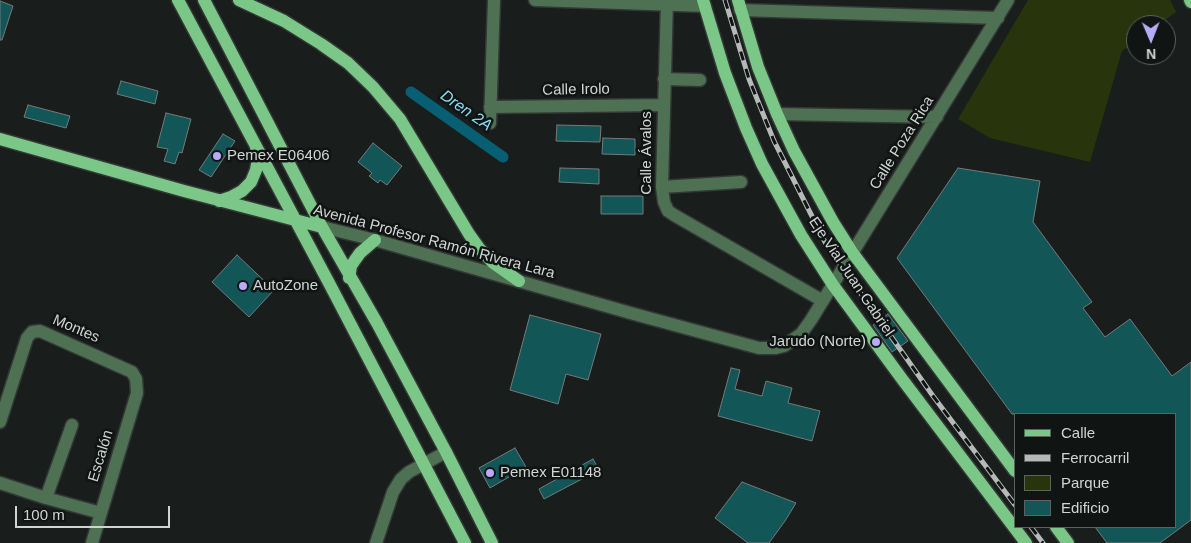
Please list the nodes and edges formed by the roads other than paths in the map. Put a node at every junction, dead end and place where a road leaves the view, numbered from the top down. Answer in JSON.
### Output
{"nodes":[{"id":1,"x":204,"y":0,"type":"edge"},
{"id":2,"x":239,"y":0,"type":"edge"},
{"id":3,"x":494,"y":0,"type":"edge"},
{"id":4,"x":535,"y":0,"type":"edge"},
{"id":5,"x":1008,"y":0,"type":"edge"},
{"id":6,"x":176,"y":1,"type":"edge"},
{"id":7,"x":667,"y":2,"type":"edge"},
{"id":8,"x":704,"y":3,"type":"edge"},
{"id":9,"x":739,"y":5,"type":"edge"},
{"id":10,"x":754,"y":5,"type":"edge"},
{"id":11,"x":998,"y":18,"type":"junction"},
{"id":12,"x":664,"y":79,"type":"junction"},
{"id":13,"x":700,"y":80,"type":"dead end"},
{"id":14,"x":663,"y":105,"type":"junction"},
{"id":15,"x":490,"y":107,"type":"junction"},
{"id":16,"x":777,"y":114,"type":"junction"},
{"id":17,"x":937,"y":117,"type":"junction"},
{"id":18,"x":490,"y":123,"type":"dead end"},
{"id":19,"x":0,"y":140,"type":"edge"},
{"id":20,"x":256,"y":144,"type":"junction"},
{"id":21,"x":741,"y":182,"type":"dead end"},
{"id":22,"x":662,"y":187,"type":"junction"},
{"id":23,"x":219,"y":201,"type":"junction"},
{"id":24,"x":295,"y":221,"type":"junction"},
{"id":25,"x":322,"y":227,"type":"junction"},
{"id":26,"x":375,"y":240,"type":"junction"},
{"id":27,"x":852,"y":252,"type":"junction"},
{"id":28,"x":349,"y":278,"type":"junction"},
{"id":29,"x":519,"y":281,"type":"junction"},
{"id":30,"x":834,"y":285,"type":"junction"},
{"id":31,"x":823,"y":301,"type":"junction"},
{"id":32,"x":136,"y":378,"type":"joint"},
{"id":33,"x":0,"y":422,"type":"edge"},
{"id":34,"x":72,"y":424,"type":"dead end"},
{"id":35,"x":446,"y":452,"type":"junction"},
{"id":36,"x":424,"y":464,"type":"junction"},
{"id":37,"x":1014,"y":470,"type":"edge"},
{"id":38,"x":0,"y":483,"type":"edge"},
{"id":39,"x":46,"y":498,"type":"junction"},
{"id":40,"x":101,"y":513,"type":"junction"},
{"id":41,"x":1014,"y":527,"type":"edge"},
{"id":42,"x":1015,"y":528,"type":"edge"},
{"id":43,"x":1057,"y":528,"type":"edge"},
{"id":44,"x":92,"y":543,"type":"edge"},
{"id":45,"x":376,"y":543,"type":"edge"},
{"id":46,"x":466,"y":543,"type":"edge"},
{"id":47,"x":492,"y":543,"type":"edge"},
{"id":48,"x":1026,"y":543,"type":"edge"},
{"id":49,"x":1068,"y":543,"type":"edge"}],
"edges":[{"from":1,"to":25,"type":"main road"},
{"from":2,"to":29,"type":"main road"},
{"from":3,"to":15,"type":"street"},
{"from":4,"to":7,"type":"street"},
{"from":5,"to":11,"type":"street","name":"Calle Poza Rica"},
{"from":6,"to":20,"type":"main road"},
{"from":7,"to":8,"type":"street"},
{"from":7,"to":12,"type":"street","name":"Calle Ávalos"},
{"from":8,"to":30,"type":"main road","name":"Eje Vial Juan Gabriel"},
{"from":9,"to":10,"type":"street"},
{"from":9,"to":16,"type":"main road","name":"Eje Vial Juan Gabriel"},
{"from":10,"to":11,"type":"street"},
{"from":11,"to":17,"type":"street","name":"Calle Poza Rica"},
{"from":12,"to":13,"type":"street"},
{"from":12,"to":14,"type":"street","name":"Calle Ávalos"},
{"from":14,"to":15,"type":"street","name":"Calle Irolo"},
{"from":14,"to":22,"type":"street","name":"Calle Ávalos"},
{"from":15,"to":18,"type":"street"},
{"from":16,"to":17,"type":"street"},
{"from":16,"to":27,"type":"main road","name":"Eje Vial Juan Gabriel"},
{"from":17,"to":27,"type":"street","name":"Calle Poza Rica"},
{"from":19,"to":23,"type":"main road","name":"Avenida Profesor Ramón Rivera Lara"},
{"from":20,"to":23,"type":"main road"},
{"from":20,"to":24,"type":"main road"},
{"from":21,"to":22,"type":"street"},
{"from":22,"to":31,"type":"street","name":"Calle Ávalos"},
{"from":23,"to":24,"type":"main road","name":"Avenida Profesor Ramón Rivera Lara"},
{"from":24,"to":25,"type":"main road","name":"Avenida Profesor Ramón Rivera Lara"},
{"from":24,"to":36,"type":"main road"},
{"from":25,"to":26,"type":"street","name":"Avenida Profesor Ramón Rivera Lara"},
{"from":25,"to":28,"type":"main road"},
{"from":26,"to":28,"type":"main road"},
{"from":26,"to":29,"type":"street","name":"Avenida Profesor Ramón Rivera Lara"},
{"from":27,"to":30,"type":"street","name":"Calle Poza Rica"},
{"from":27,"to":37,"type":"main road","name":"Eje Vial Juan Gabriel"},
{"from":28,"to":35,"type":"main road"},
{"from":29,"to":31,"type":"street","name":"Avenida Profesor Ramón Rivera Lara"},
{"from":30,"to":31,"type":"street","name":"Avenida Profesor Ramón Rivera Lara"},
{"from":30,"to":41,"type":"main road","name":"Eje Vial Juan Gabriel"},
{"from":32,"to":33,"type":"street","name":"Montes"},
{"from":32,"to":40,"type":"street","name":"Escalón"},
{"from":34,"to":39,"type":"street"},
{"from":35,"to":36,"type":"street"},
{"from":35,"to":47,"type":"main road"},
{"from":36,"to":45,"type":"street"},
{"from":36,"to":46,"type":"main road"},
{"from":38,"to":39,"type":"street"},
{"from":39,"to":40,"type":"street"},
{"from":40,"to":44,"type":"street","name":"Escalón"},
{"from":42,"to":48,"type":"main road","name":"Eje Vial Juan Gabriel"},
{"from":43,"to":49,"type":"main road"}]}
